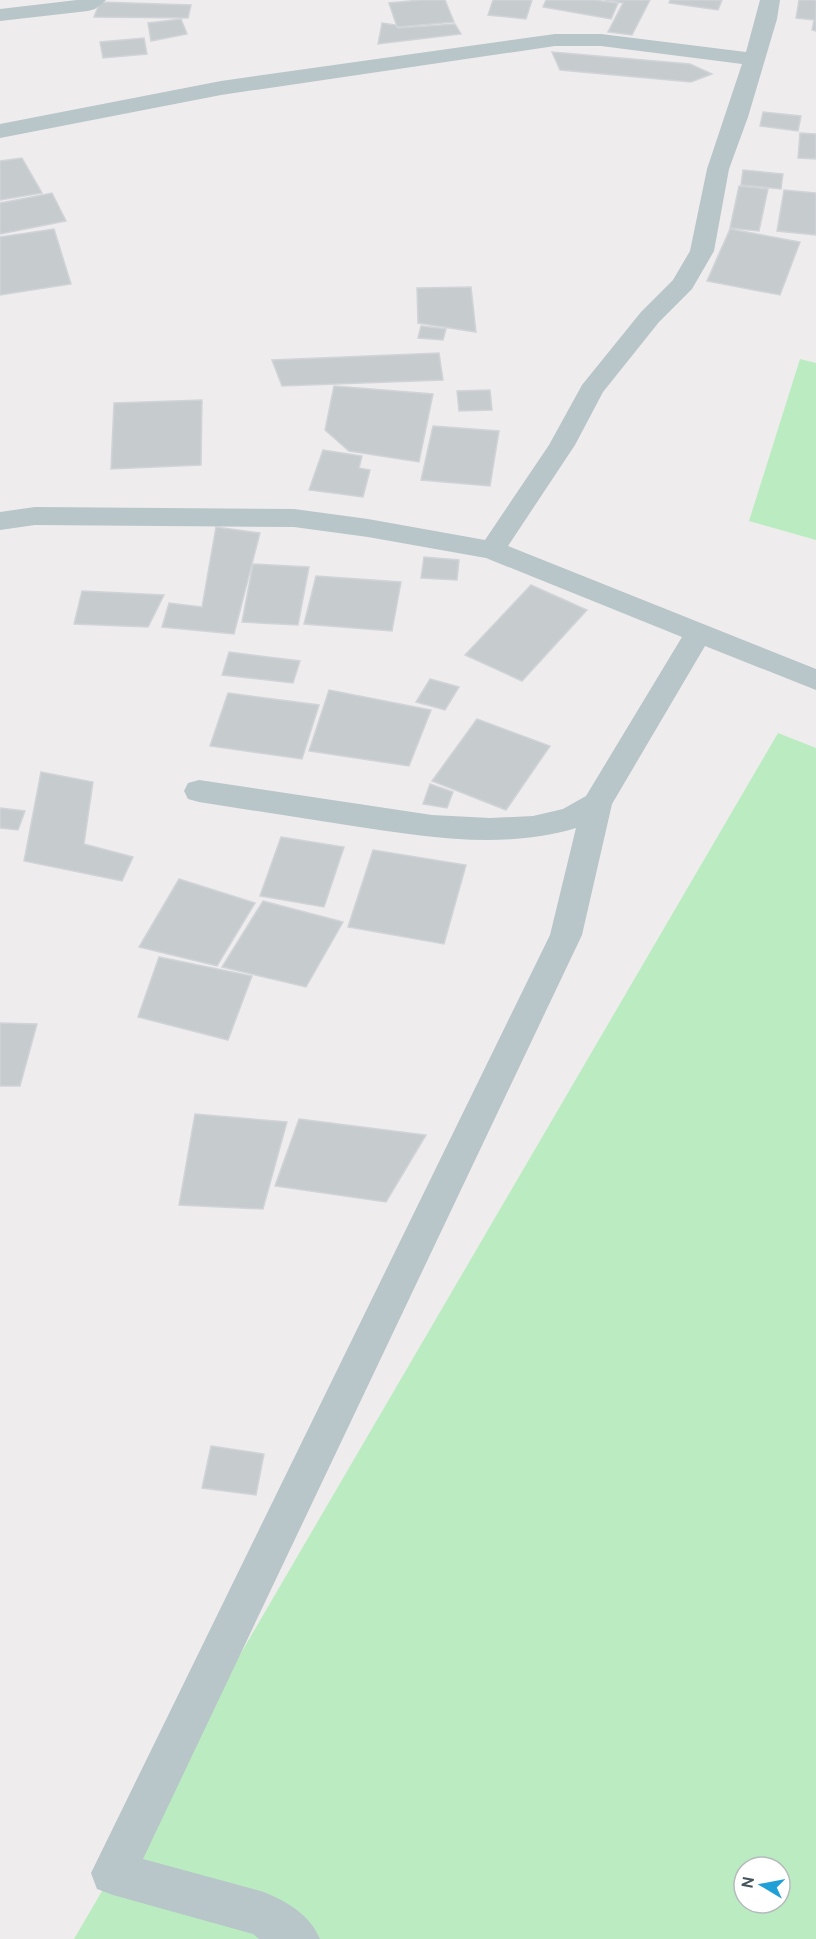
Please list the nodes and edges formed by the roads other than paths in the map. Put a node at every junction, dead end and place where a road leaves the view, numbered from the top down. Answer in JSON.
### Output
{"nodes":[{"id":1,"x":96,"y":0,"type":"edge"},
{"id":2,"x":770,"y":0,"type":"edge"},
{"id":3,"x":0,"y":15,"type":"edge"},
{"id":4,"x":753,"y":59,"type":"junction"},
{"id":5,"x":0,"y":131,"type":"edge"},
{"id":6,"x":0,"y":521,"type":"edge"},
{"id":7,"x":492,"y":550,"type":"junction"},
{"id":8,"x":698,"y":634,"type":"junction"},
{"id":9,"x":816,"y":680,"type":"edge"},
{"id":10,"x":199,"y":791,"type":"dead end"},
{"id":11,"x":597,"y":804,"type":"junction"},
{"id":12,"x":297,"y":1939,"type":"edge"}],
"edges":[{"from":1,"to":3,"type":"street"},
{"from":2,"to":4,"type":"street"},
{"from":4,"to":5,"type":"street"},
{"from":4,"to":7,"type":"street"},
{"from":6,"to":7,"type":"street"},
{"from":7,"to":8,"type":"street"},
{"from":8,"to":9,"type":"street"},
{"from":8,"to":11,"type":"street"},
{"from":10,"to":11,"type":"street"},
{"from":11,"to":12,"type":"street"}]}
